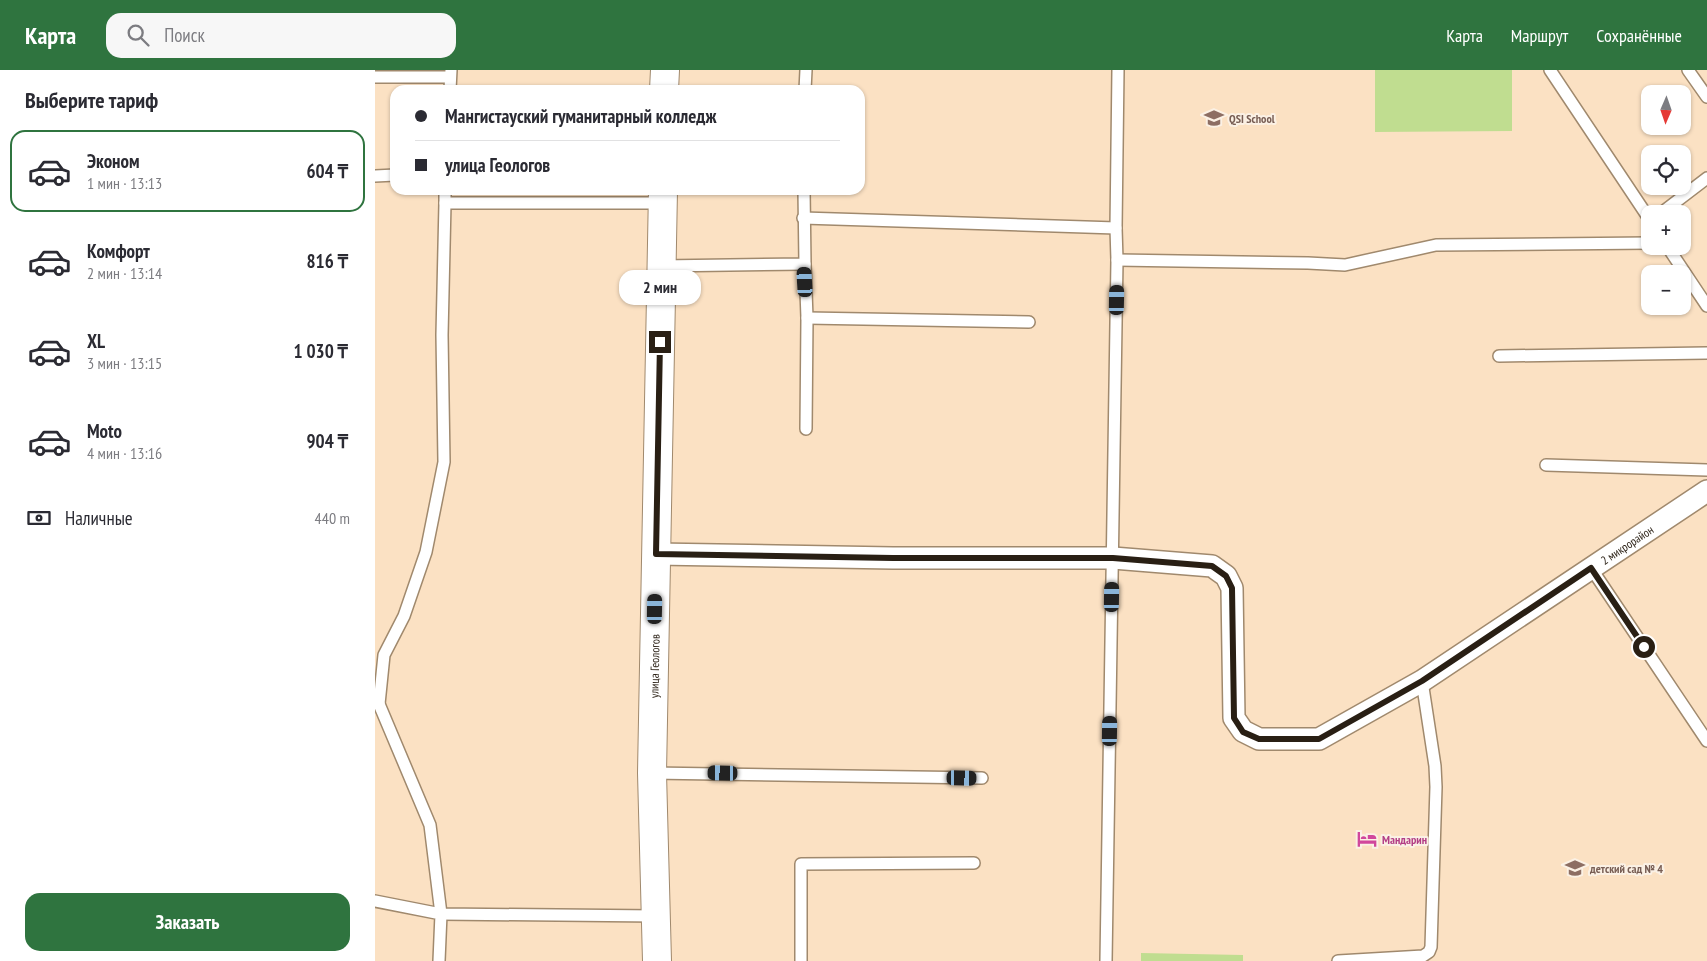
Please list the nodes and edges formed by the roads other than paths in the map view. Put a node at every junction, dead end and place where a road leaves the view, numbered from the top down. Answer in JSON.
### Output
{"nodes":[{"id":1,"x":665,"y":70,"type":"edge"},
{"id":2,"x":805,"y":70,"type":"edge"},
{"id":3,"x":1118,"y":70,"type":"edge"},
{"id":4,"x":1550,"y":70,"type":"edge"},
{"id":5,"x":1688,"y":70,"type":"edge"},
{"id":6,"x":451,"y":74,"type":"edge"},
{"id":7,"x":375,"y":77,"type":"edge"},
{"id":8,"x":664,"y":85,"type":"edge"},
{"id":9,"x":805,"y":85,"type":"edge"},
{"id":10,"x":1707,"y":97,"type":"edge"},
{"id":11,"x":390,"y":175,"type":"edge"},
{"id":12,"x":375,"y":176,"type":"edge"},
{"id":13,"x":1707,"y":178,"type":"edge"},
{"id":14,"x":445,"y":195,"type":"edge"},
{"id":15,"x":803,"y":195,"type":"edge"},
{"id":16,"x":663,"y":197,"type":"edge"},
{"id":17,"x":445,"y":204,"type":"junction"},
{"id":18,"x":1672,"y":205,"type":"edge"},
{"id":19,"x":1641,"y":206,"type":"edge"},
{"id":20,"x":803,"y":218,"type":"junction"},
{"id":21,"x":1116,"y":228,"type":"junction"},
{"id":22,"x":1641,"y":243,"type":"edge"},
{"id":23,"x":1673,"y":255,"type":"edge"},
{"id":24,"x":1117,"y":260,"type":"junction"},
{"id":25,"x":805,"y":264,"type":"junction"},
{"id":26,"x":661,"y":266,"type":"junction"},
{"id":27,"x":1707,"y":306,"type":"edge"},
{"id":28,"x":807,"y":318,"type":"junction"},
{"id":29,"x":1029,"y":322,"type":"dead end"},
{"id":30,"x":1707,"y":353,"type":"edge"},
{"id":31,"x":1499,"y":356,"type":"dead end"},
{"id":32,"x":806,"y":429,"type":"dead end"},
{"id":33,"x":1546,"y":465,"type":"dead end"},
{"id":34,"x":1707,"y":470,"type":"edge"},
{"id":35,"x":1707,"y":491,"type":"edge"},
{"id":36,"x":656,"y":554,"type":"junction"},
{"id":37,"x":1113,"y":558,"type":"junction"},
{"id":38,"x":1591,"y":568,"type":"junction"},
{"id":39,"x":1422,"y":681,"type":"junction"},
{"id":40,"x":377,"y":703,"type":"edge"},
{"id":41,"x":1707,"y":741,"type":"edge"},
{"id":42,"x":652,"y":773,"type":"junction"},
{"id":43,"x":982,"y":778,"type":"dead end"},
{"id":44,"x":974,"y":863,"type":"dead end"},
{"id":45,"x":375,"y":901,"type":"edge"},
{"id":46,"x":441,"y":914,"type":"junction"},
{"id":47,"x":657,"y":916,"type":"junction"},
{"id":48,"x":439,"y":961,"type":"edge"},
{"id":49,"x":657,"y":961,"type":"edge"},
{"id":50,"x":801,"y":961,"type":"edge"},
{"id":51,"x":1106,"y":961,"type":"edge"},
{"id":52,"x":1338,"y":961,"type":"edge"}],
"edges":[{"from":1,"to":8,"type":"street"},
{"from":2,"to":9,"type":"lane"},
{"from":3,"to":21,"type":"lane"},
{"from":4,"to":19,"type":"lane"},
{"from":5,"to":10,"type":"lane"},
{"from":6,"to":7,"type":"lane"},
{"from":11,"to":12,"type":"lane"},
{"from":13,"to":18,"type":"lane"},
{"from":14,"to":17,"type":"lane"},
{"from":15,"to":20,"type":"lane"},
{"from":16,"to":17,"type":"lane"},
{"from":16,"to":26,"type":"street","name":"улица Геологов"},
{"from":17,"to":40,"type":"lane"},
{"from":20,"to":21,"type":"lane"},
{"from":20,"to":25,"type":"lane"},
{"from":21,"to":24,"type":"lane"},
{"from":22,"to":24,"type":"lane"},
{"from":23,"to":27,"type":"lane"},
{"from":24,"to":37,"type":"lane"},
{"from":25,"to":26,"type":"lane"},
{"from":25,"to":28,"type":"lane"},
{"from":26,"to":36,"type":"street","name":"улица Геологов"},
{"from":28,"to":29,"type":"lane"},
{"from":28,"to":32,"type":"lane"},
{"from":30,"to":31,"type":"lane"},
{"from":33,"to":34,"type":"lane"},
{"from":35,"to":38,"type":"street","name":"2 микрорайон"},
{"from":36,"to":37,"type":"street","name":"2 микрорайон"},
{"from":36,"to":42,"type":"street","name":"улица Геологов"},
{"from":37,"to":39,"type":"street","name":"2 микрорайон"},
{"from":37,"to":51,"type":"lane"},
{"from":38,"to":39,"type":"street","name":"2 микрорайон"},
{"from":38,"to":41,"type":"lane"},
{"from":39,"to":52,"type":"lane"},
{"from":40,"to":46,"type":"lane"},
{"from":42,"to":43,"type":"lane"},
{"from":42,"to":47,"type":"street","name":"улица Геологов"},
{"from":44,"to":50,"type":"lane"},
{"from":45,"to":46,"type":"lane"},
{"from":46,"to":47,"type":"lane"},
{"from":46,"to":48,"type":"lane"},
{"from":47,"to":49,"type":"street","name":"улица Геологов"}]}
